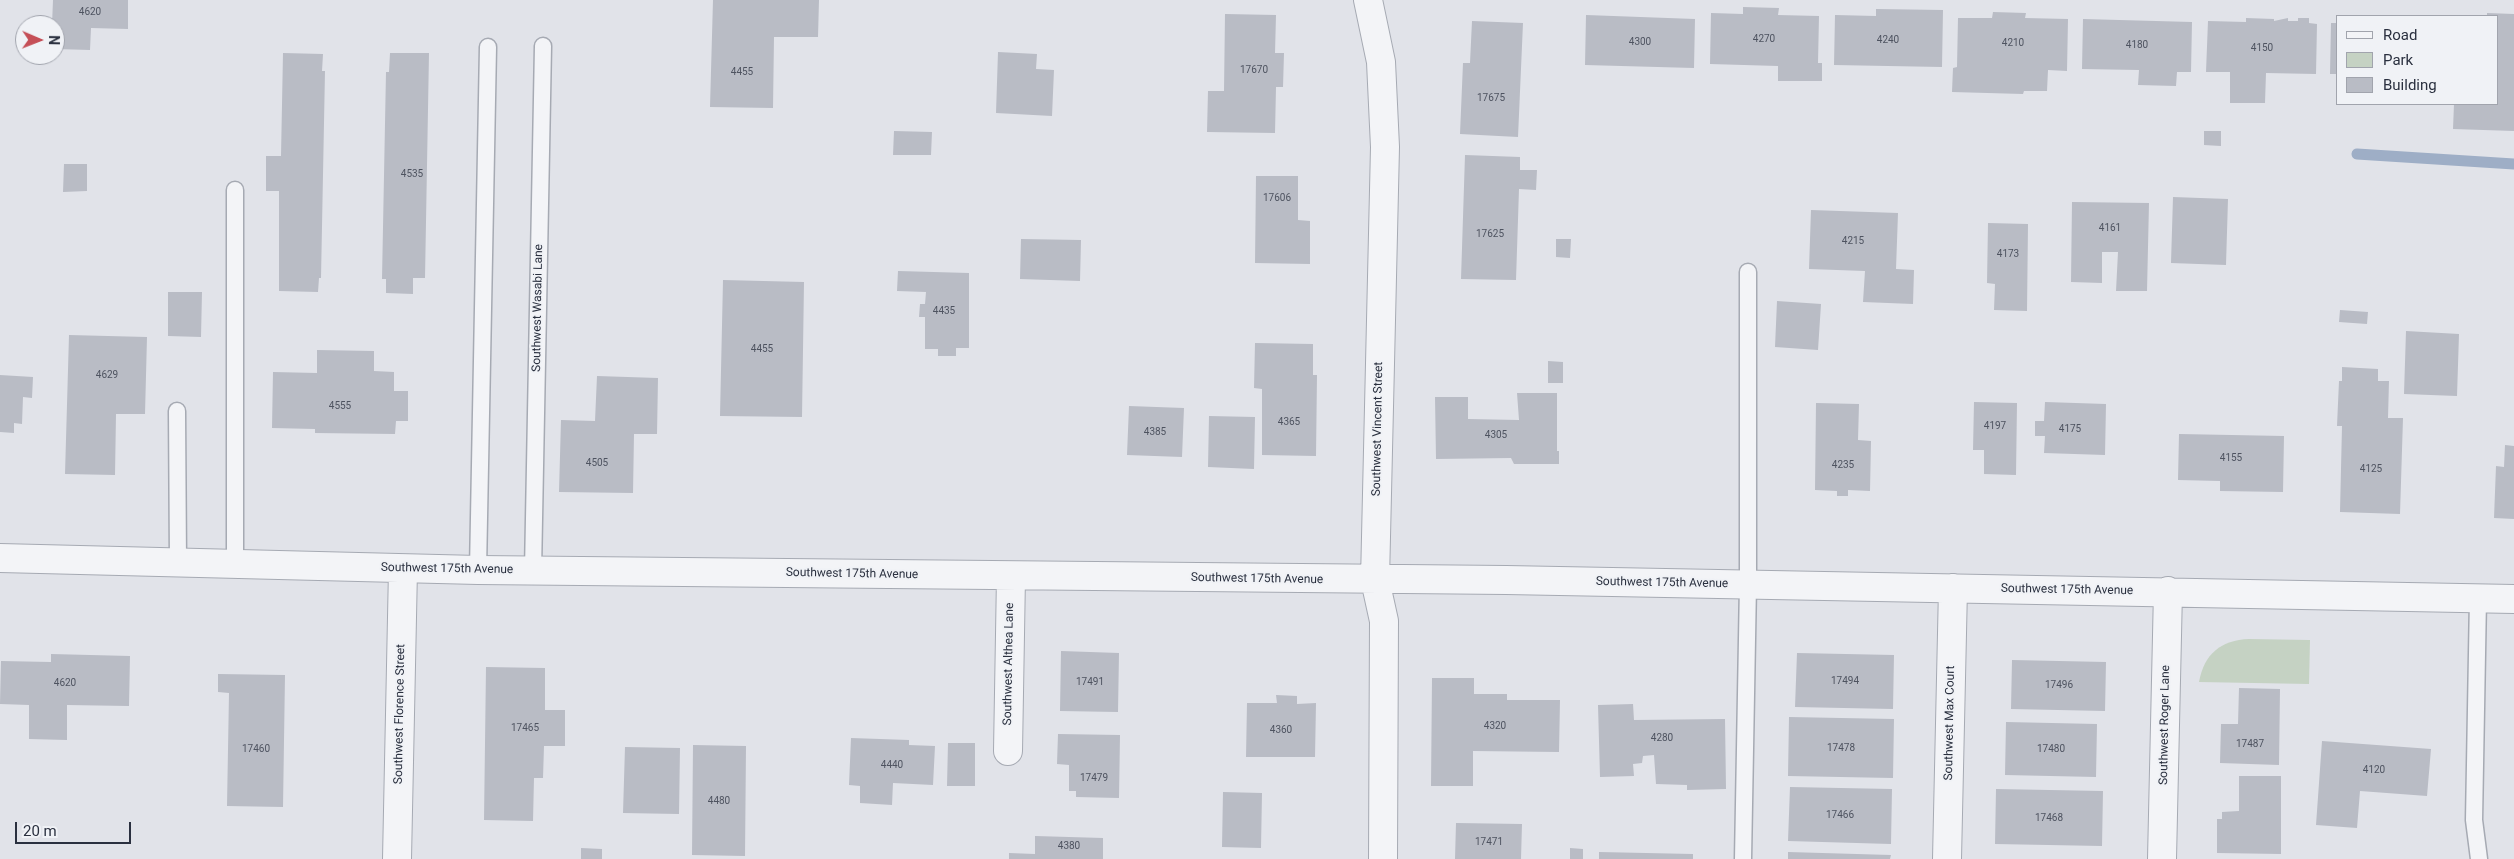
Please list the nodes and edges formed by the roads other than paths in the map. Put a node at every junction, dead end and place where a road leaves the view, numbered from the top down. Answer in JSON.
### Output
{"nodes":[{"id":1,"x":1368,"y":0,"type":"edge"},
{"id":2,"x":543,"y":46,"type":"dead end"},
{"id":3,"x":488,"y":47,"type":"dead end"},
{"id":4,"x":235,"y":190,"type":"dead end"},
{"id":5,"x":1748,"y":272,"type":"dead end"},
{"id":6,"x":176,"y":411,"type":"dead end"},
{"id":7,"x":0,"y":558,"type":"edge"},
{"id":8,"x":178,"y":563,"type":"junction"},
{"id":9,"x":235,"y":564,"type":"junction"},
{"id":10,"x":403,"y":569,"type":"junction"},
{"id":11,"x":478,"y":570,"type":"junction"},
{"id":12,"x":533,"y":571,"type":"junction"},
{"id":13,"x":1011,"y":576,"type":"junction"},
{"id":14,"x":1375,"y":580,"type":"junction"},
{"id":15,"x":1748,"y":584,"type":"junction"},
{"id":16,"x":1953,"y":588,"type":"junction"},
{"id":17,"x":2168,"y":591,"type":"junction"},
{"id":18,"x":2478,"y":598,"type":"junction"},
{"id":19,"x":2514,"y":599,"type":"edge"},
{"id":20,"x":1008,"y":751,"type":"dead end"},
{"id":21,"x":397,"y":859,"type":"edge"},
{"id":22,"x":1383,"y":859,"type":"edge"},
{"id":23,"x":1743,"y":859,"type":"edge"},
{"id":24,"x":1947,"y":859,"type":"edge"},
{"id":25,"x":2162,"y":859,"type":"edge"},
{"id":26,"x":2478,"y":859,"type":"edge"}],
"edges":[{"from":1,"to":14,"type":"street","name":"Southwest Vincent Street"},
{"from":2,"to":12,"type":"lane","name":"Southwest Wasabi Lane"},
{"from":3,"to":11,"type":"lane"},
{"from":4,"to":9,"type":"lane"},
{"from":5,"to":15,"type":"lane"},
{"from":6,"to":8,"type":"lane"},
{"from":7,"to":8,"type":"street","name":"Southwest 175th Avenue"},
{"from":8,"to":9,"type":"street","name":"Southwest 175th Avenue"},
{"from":9,"to":10,"type":"street","name":"Southwest 175th Avenue"},
{"from":10,"to":11,"type":"street","name":"Southwest 175th Avenue"},
{"from":10,"to":21,"type":"street","name":"Southwest Florence Street"},
{"from":11,"to":12,"type":"street","name":"Southwest 175th Avenue"},
{"from":12,"to":13,"type":"street","name":"Southwest 175th Avenue"},
{"from":13,"to":14,"type":"street","name":"Southwest 175th Avenue"},
{"from":13,"to":20,"type":"street","name":"Southwest Althea Lane"},
{"from":14,"to":15,"type":"street","name":"Southwest 175th Avenue"},
{"from":14,"to":22,"type":"street","name":"Southwest Vincent Street"},
{"from":15,"to":16,"type":"street","name":"Southwest 175th Avenue"},
{"from":15,"to":23,"type":"lane"},
{"from":16,"to":17,"type":"street","name":"Southwest 175th Avenue"},
{"from":16,"to":24,"type":"street","name":"Southwest Max Court"},
{"from":17,"to":18,"type":"street","name":"Southwest 175th Avenue"},
{"from":17,"to":25,"type":"street","name":"Southwest Roger Lane"},
{"from":18,"to":19,"type":"street","name":"Southwest 175th Avenue"},
{"from":18,"to":26,"type":"lane"}]}
